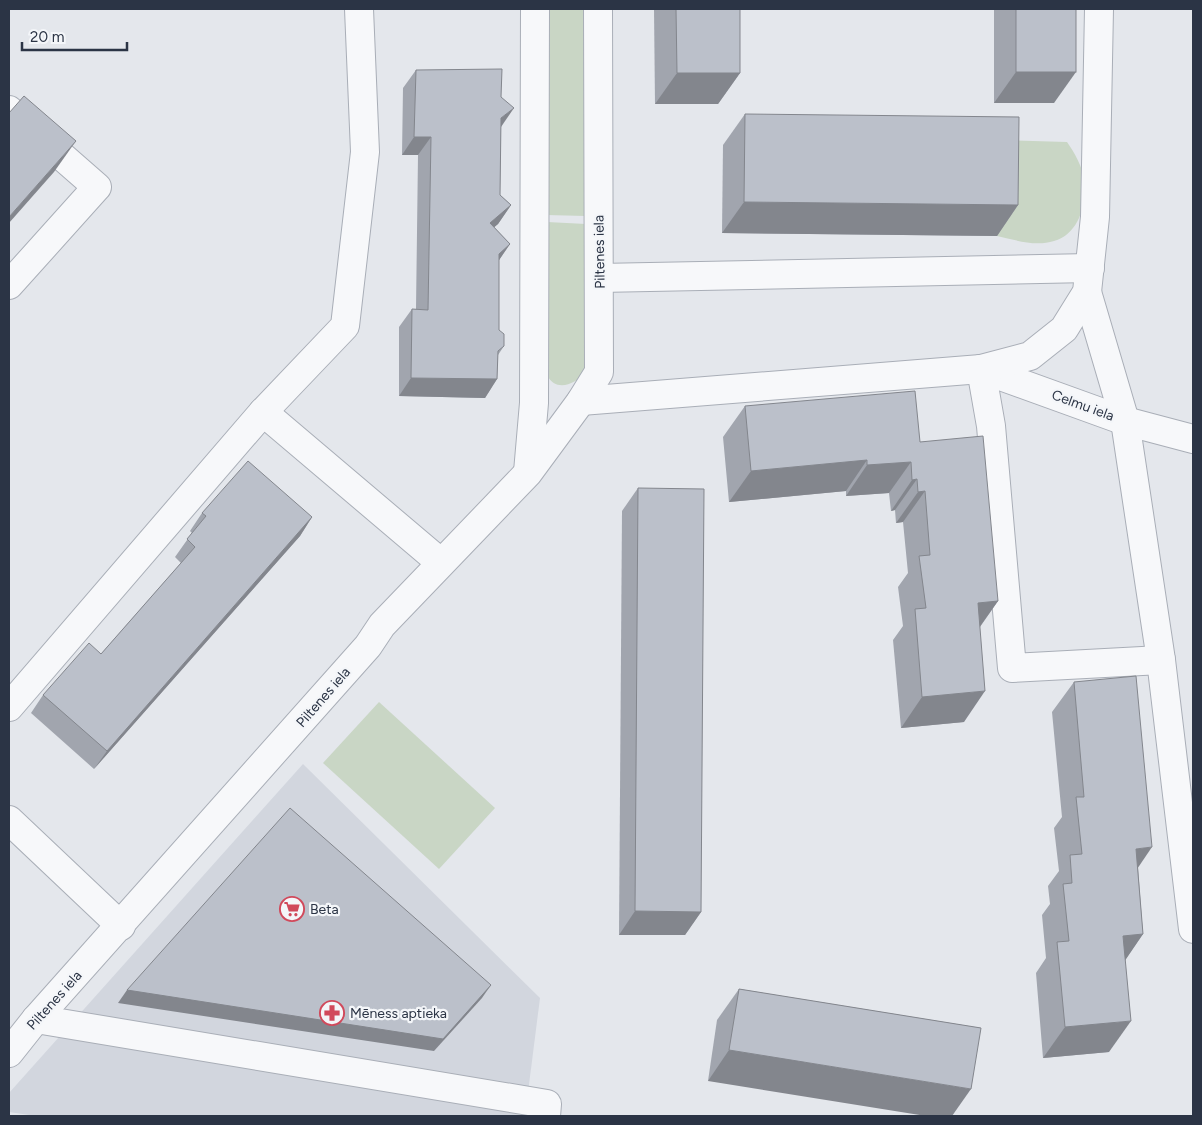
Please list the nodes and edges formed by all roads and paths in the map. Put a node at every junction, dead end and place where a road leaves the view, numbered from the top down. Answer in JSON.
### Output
{"nodes":[{"id":1,"x":360,"y":9,"type":"edge"},
{"id":2,"x":535,"y":9,"type":"edge"},
{"id":3,"x":598,"y":9,"type":"edge"},
{"id":4,"x":1099,"y":9,"type":"edge"},
{"id":5,"x":9,"y":110,"type":"edge"},
{"id":6,"x":599,"y":278,"type":"junction"},
{"id":7,"x":1088,"y":280,"type":"junction"},
{"id":8,"x":9,"y":285,"type":"edge"},
{"id":9,"x":981,"y":369,"type":"junction"},
{"id":10,"x":581,"y":400,"type":"junction"},
{"id":11,"x":264,"y":412,"type":"junction"},
{"id":12,"x":1125,"y":421,"type":"junction"},
{"id":13,"x":1193,"y":439,"type":"edge"},
{"id":14,"x":528,"y":473,"type":"junction"},
{"id":15,"x":440,"y":562,"type":"junction"},
{"id":16,"x":1161,"y":660,"type":"junction"},
{"id":17,"x":9,"y":707,"type":"edge"},
{"id":18,"x":9,"y":820,"type":"edge"},
{"id":19,"x":121,"y":926,"type":"junction"},
{"id":20,"x":1193,"y":929,"type":"edge"},
{"id":21,"x":36,"y":1019,"type":"junction"},
{"id":22,"x":9,"y":1053,"type":"edge"},
{"id":23,"x":546,"y":1116,"type":"edge"}],
"edges":[{"from":1,"to":11,"type":"street"},
{"from":2,"to":14,"type":"street"},
{"from":3,"to":6,"type":"street","name":"Piltenes iela"},
{"from":4,"to":7,"type":"street"},
{"from":5,"to":8,"type":"street"},
{"from":6,"to":7,"type":"street"},
{"from":6,"to":10,"type":"street","name":"Piltenes iela"},
{"from":7,"to":9,"type":"street"},
{"from":7,"to":12,"type":"street"},
{"from":9,"to":10,"type":"street"},
{"from":9,"to":12,"type":"street","name":"Celmu iela"},
{"from":9,"to":16,"type":"street"},
{"from":10,"to":14,"type":"street","name":"Piltenes iela"},
{"from":11,"to":15,"type":"street"},
{"from":11,"to":17,"type":"street"},
{"from":12,"to":13,"type":"street"},
{"from":12,"to":16,"type":"street","name":"Celmu iela"},
{"from":14,"to":15,"type":"street","name":"Piltenes iela"},
{"from":15,"to":19,"type":"street","name":"Piltenes iela"},
{"from":16,"to":20,"type":"street","name":"Celmu iela"},
{"from":18,"to":19,"type":"street"},
{"from":19,"to":21,"type":"street","name":"Piltenes iela"},
{"from":21,"to":22,"type":"street","name":"Piltenes iela"},
{"from":21,"to":23,"type":"street"}]}
